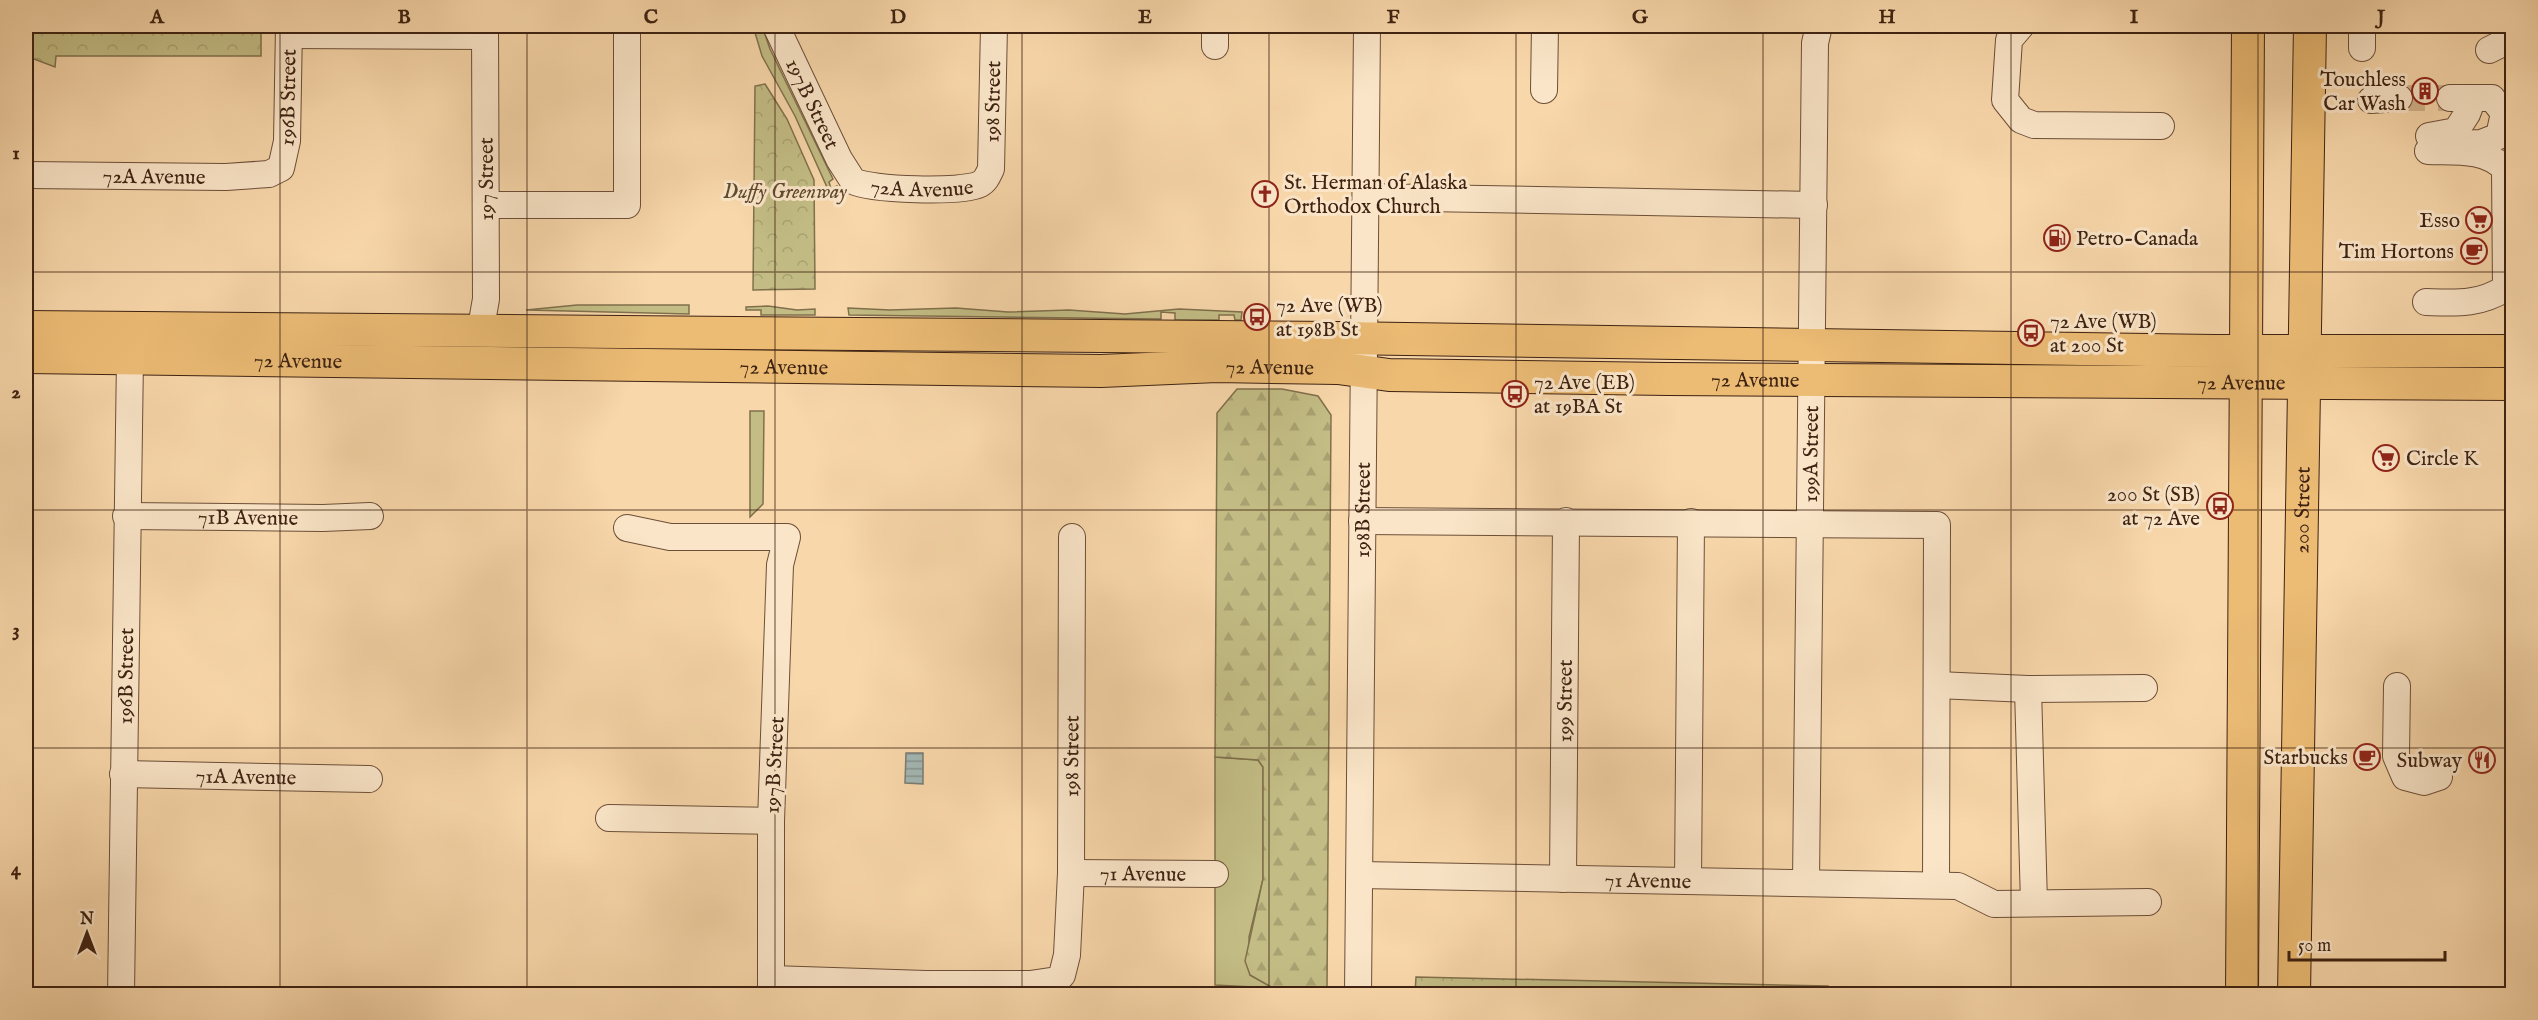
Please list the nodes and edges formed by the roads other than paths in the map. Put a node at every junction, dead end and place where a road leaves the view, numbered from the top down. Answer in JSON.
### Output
{"nodes":[{"id":1,"x":627,"y":26,"type":"edge"},
{"id":2,"x":776,"y":26,"type":"edge"},
{"id":3,"x":994,"y":26,"type":"edge"},
{"id":4,"x":1367,"y":26,"type":"edge"},
{"id":5,"x":1545,"y":26,"type":"edge"},
{"id":6,"x":1819,"y":26,"type":"edge"},
{"id":7,"x":2021,"y":26,"type":"edge"},
{"id":8,"x":2248,"y":26,"type":"edge"},
{"id":9,"x":2310,"y":26,"type":"edge"},
{"id":10,"x":2509,"y":26,"type":"edge"},
{"id":11,"x":289,"y":30,"type":"edge"},
{"id":12,"x":485,"y":31,"type":"edge"},
{"id":13,"x":2488,"y":50,"type":"dead end"},
{"id":14,"x":1544,"y":90,"type":"dead end"},
{"id":15,"x":2399,"y":98,"type":"tunnel mouth"},
{"id":16,"x":2371,"y":100,"type":"dead end"},
{"id":17,"x":2161,"y":126,"type":"dead end"},
{"id":18,"x":2428,"y":144,"type":"junction"},
{"id":19,"x":281,"y":168,"type":"joint"},
{"id":20,"x":26,"y":175,"type":"edge"},
{"id":21,"x":988,"y":177,"type":"joint"},
{"id":22,"x":853,"y":181,"type":"joint"},
{"id":23,"x":1366,"y":197,"type":"junction"},
{"id":24,"x":1814,"y":205,"type":"junction"},
{"id":25,"x":487,"y":206,"type":"junction"},
{"id":26,"x":2426,"y":302,"type":"dead end"},
{"id":27,"x":26,"y":327,"type":"edge"},
{"id":28,"x":338,"y":331,"type":"junction"},
{"id":29,"x":480,"y":333,"type":"junction"},
{"id":30,"x":1365,"y":339,"type":"junction"},
{"id":31,"x":1813,"y":345,"type":"junction"},
{"id":32,"x":2245,"y":351,"type":"junction"},
{"id":33,"x":2306,"y":351,"type":"junction"},
{"id":34,"x":2512,"y":351,"type":"edge"},
{"id":35,"x":26,"y":357,"type":"edge"},
{"id":36,"x":130,"y":358,"type":"junction"},
{"id":37,"x":310,"y":360,"type":"junction"},
{"id":38,"x":1364,"y":371,"type":"junction"},
{"id":39,"x":1811,"y":381,"type":"junction"},
{"id":40,"x":2245,"y":384,"type":"junction"},
{"id":41,"x":2305,"y":384,"type":"junction"},
{"id":42,"x":2512,"y":384,"type":"edge"},
{"id":43,"x":126,"y":516,"type":"junction"},
{"id":44,"x":370,"y":516,"type":"dead end"},
{"id":45,"x":1362,"y":521,"type":"junction"},
{"id":46,"x":1566,"y":521,"type":"junction"},
{"id":47,"x":1691,"y":522,"type":"junction"},
{"id":48,"x":1809,"y":524,"type":"junction"},
{"id":49,"x":627,"y":528,"type":"dead end"},
{"id":50,"x":1072,"y":537,"type":"dead end"},
{"id":51,"x":1938,"y":685,"type":"junction"},
{"id":52,"x":2397,"y":686,"type":"dead end"},
{"id":53,"x":2144,"y":688,"type":"dead end"},
{"id":54,"x":2028,"y":689,"type":"junction"},
{"id":55,"x":123,"y":774,"type":"junction"},
{"id":56,"x":2439,"y":777,"type":"dead end"},
{"id":57,"x":369,"y":779,"type":"dead end"},
{"id":58,"x":609,"y":818,"type":"dead end"},
{"id":59,"x":771,"y":821,"type":"junction"},
{"id":60,"x":1071,"y":873,"type":"junction"},
{"id":61,"x":1215,"y":874,"type":"dead end"},
{"id":62,"x":1360,"y":875,"type":"junction"},
{"id":63,"x":1563,"y":879,"type":"junction"},
{"id":64,"x":1688,"y":881,"type":"junction"},
{"id":65,"x":1806,"y":883,"type":"junction"},
{"id":66,"x":1936,"y":885,"type":"junction"},
{"id":67,"x":2148,"y":902,"type":"dead end"},
{"id":68,"x":2034,"y":903,"type":"junction"},
{"id":69,"x":771,"y":987,"type":"edge"},
{"id":70,"x":121,"y":994,"type":"edge"},
{"id":71,"x":1358,"y":994,"type":"edge"},
{"id":72,"x":2242,"y":994,"type":"edge"},
{"id":73,"x":2294,"y":994,"type":"edge"}],
"edges":[{"from":1,"to":25,"type":"street"},
{"from":2,"to":22,"type":"street","name":"197B Street"},
{"from":3,"to":21,"type":"street","name":"198 Street"},
{"from":4,"to":23,"type":"street","name":"198B Street"},
{"from":5,"to":14,"type":"street"},
{"from":6,"to":24,"type":"street","name":"199A Street"},
{"from":7,"to":17,"type":"street"},
{"from":8,"to":32,"type":"main road"},
{"from":9,"to":33,"type":"main road","name":"200 Street"},
{"from":10,"to":13,"type":"street"},
{"from":11,"to":12,"type":"street"},
{"from":11,"to":19,"type":"street","name":"196B Street"},
{"from":12,"to":25,"type":"street","name":"197 Street"},
{"from":15,"to":16,"type":"street"},
{"from":18,"to":18,"type":"street"},
{"from":18,"to":26,"type":"street"},
{"from":19,"to":20,"type":"street","name":"72A Avenue"},
{"from":21,"to":22,"type":"street","name":"72A Avenue"},
{"from":23,"to":24,"type":"street"},
{"from":23,"to":30,"type":"street","name":"198B Street"},
{"from":24,"to":31,"type":"street","name":"199A Street"},
{"from":25,"to":29,"type":"street","name":"197 Street"},
{"from":27,"to":28,"type":"main road","name":"72 Avenue"},
{"from":28,"to":29,"type":"main road","name":"72 Avenue"},
{"from":28,"to":36,"type":"main road"},
{"from":29,"to":30,"type":"main road","name":"72 Avenue"},
{"from":29,"to":37,"type":"main road"},
{"from":30,"to":31,"type":"main road","name":"72 Avenue"},
{"from":30,"to":38,"type":"street","name":"198B Street"},
{"from":31,"to":32,"type":"main road","name":"72 Avenue"},
{"from":31,"to":39,"type":"street","name":"199A Street"},
{"from":32,"to":33,"type":"main road","name":"72 Avenue"},
{"from":32,"to":40,"type":"main road"},
{"from":33,"to":34,"type":"main road","name":"72 Avenue"},
{"from":33,"to":41,"type":"main road","name":"200 Street"},
{"from":35,"to":36,"type":"main road","name":"72 Avenue"},
{"from":36,"to":37,"type":"main road","name":"72 Avenue"},
{"from":36,"to":43,"type":"street","name":"196B Street"},
{"from":37,"to":38,"type":"main road","name":"72 Avenue"},
{"from":38,"to":39,"type":"main road","name":"72 Avenue"},
{"from":38,"to":45,"type":"street","name":"198B Street"},
{"from":39,"to":40,"type":"main road","name":"72 Avenue"},
{"from":39,"to":48,"type":"street","name":"199A Street"},
{"from":40,"to":41,"type":"main road","name":"72 Avenue"},
{"from":40,"to":72,"type":"main road"},
{"from":41,"to":42,"type":"main road","name":"72 Avenue"},
{"from":41,"to":73,"type":"main road","name":"200 Street"},
{"from":43,"to":44,"type":"street","name":"71B Avenue"},
{"from":43,"to":55,"type":"street","name":"196B Street"},
{"from":45,"to":46,"type":"street"},
{"from":45,"to":62,"type":"street","name":"198B Street"},
{"from":46,"to":47,"type":"street"},
{"from":46,"to":63,"type":"street","name":"199 Street"},
{"from":47,"to":48,"type":"street"},
{"from":47,"to":64,"type":"street"},
{"from":48,"to":51,"type":"street"},
{"from":48,"to":65,"type":"street","name":"199A Street"},
{"from":49,"to":59,"type":"street","name":"197B Street"},
{"from":50,"to":60,"type":"street","name":"198 Street"},
{"from":51,"to":54,"type":"street"},
{"from":51,"to":66,"type":"street"},
{"from":52,"to":56,"type":"street"},
{"from":53,"to":54,"type":"street"},
{"from":54,"to":68,"type":"street"},
{"from":55,"to":57,"type":"street","name":"71A Avenue"},
{"from":55,"to":70,"type":"street","name":"196B Street"},
{"from":58,"to":59,"type":"street"},
{"from":59,"to":69,"type":"street","name":"197B Street"},
{"from":60,"to":61,"type":"street","name":"71 Avenue"},
{"from":60,"to":69,"type":"street","name":"198 Street"},
{"from":62,"to":63,"type":"street","name":"71 Avenue"},
{"from":62,"to":71,"type":"street","name":"198B Street"},
{"from":63,"to":64,"type":"street","name":"71 Avenue"},
{"from":64,"to":65,"type":"street","name":"71 Avenue"},
{"from":65,"to":66,"type":"street","name":"71 Avenue"},
{"from":66,"to":68,"type":"street","name":"71 Avenue"},
{"from":67,"to":68,"type":"street","name":"71 Avenue"}]}
